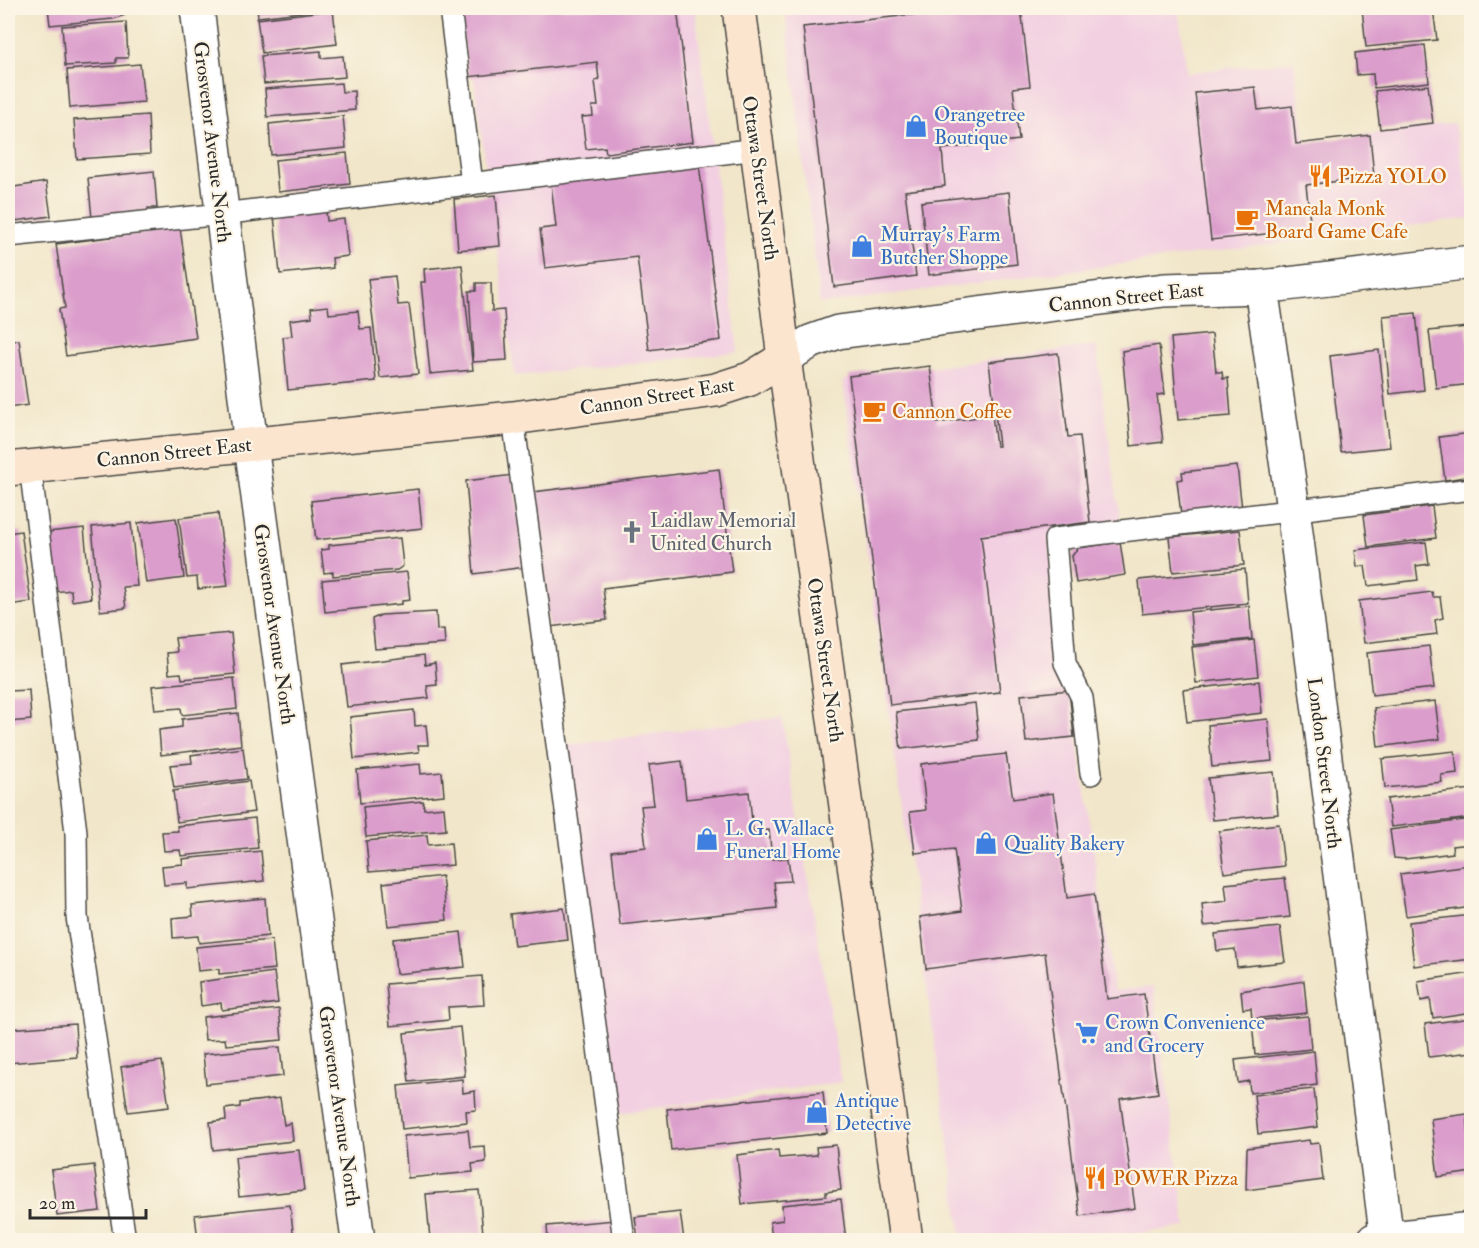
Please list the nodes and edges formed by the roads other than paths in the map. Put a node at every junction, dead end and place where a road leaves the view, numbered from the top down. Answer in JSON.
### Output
{"nodes":[{"id":1,"x":197,"y":8,"type":"edge"},
{"id":2,"x":450,"y":8,"type":"edge"},
{"id":3,"x":739,"y":8,"type":"edge"},
{"id":4,"x":757,"y":149,"type":"junction"},
{"id":5,"x":472,"y":184,"type":"junction"},
{"id":6,"x":222,"y":214,"type":"junction"},
{"id":7,"x":8,"y":236,"type":"edge"},
{"id":8,"x":1472,"y":262,"type":"edge"},
{"id":9,"x":1261,"y":287,"type":"junction"},
{"id":10,"x":784,"y":357,"type":"junction"},
{"id":11,"x":513,"y":418,"type":"junction"},
{"id":12,"x":251,"y":445,"type":"junction"},
{"id":13,"x":19,"y":468,"type":"edge"},
{"id":14,"x":1472,"y":489,"type":"edge"},
{"id":15,"x":1293,"y":509,"type":"junction"},
{"id":16,"x":1091,"y":774,"type":"dead end"},
{"id":17,"x":1472,"y":1229,"type":"edge"},
{"id":18,"x":125,"y":1240,"type":"edge"},
{"id":19,"x":358,"y":1240,"type":"edge"},
{"id":20,"x":624,"y":1240,"type":"edge"},
{"id":21,"x":906,"y":1240,"type":"edge"},
{"id":22,"x":1382,"y":1240,"type":"edge"}],
"edges":[{"from":1,"to":6,"type":"street","name":"Grosvenor Avenue North"},
{"from":2,"to":5,"type":"lane"},
{"from":3,"to":4,"type":"main road","name":"Ottawa Street North"},
{"from":4,"to":5,"type":"lane"},
{"from":4,"to":10,"type":"main road","name":"Ottawa Street North"},
{"from":5,"to":6,"type":"lane"},
{"from":6,"to":7,"type":"lane"},
{"from":6,"to":12,"type":"street","name":"Grosvenor Avenue North"},
{"from":8,"to":9,"type":"street","name":"Cannon Street East"},
{"from":9,"to":10,"type":"street","name":"Cannon Street East"},
{"from":9,"to":15,"type":"street","name":"London Street North"},
{"from":10,"to":11,"type":"main road","name":"Cannon Street East"},
{"from":10,"to":21,"type":"main road","name":"Ottawa Street North"},
{"from":11,"to":12,"type":"main road","name":"Cannon Street East"},
{"from":11,"to":20,"type":"lane"},
{"from":12,"to":13,"type":"main road","name":"Cannon Street East"},
{"from":12,"to":19,"type":"street","name":"Grosvenor Avenue North"},
{"from":13,"to":18,"type":"lane"},
{"from":14,"to":15,"type":"lane"},
{"from":15,"to":16,"type":"lane"},
{"from":15,"to":22,"type":"street","name":"London Street North"},
{"from":17,"to":22,"type":"street"}]}
